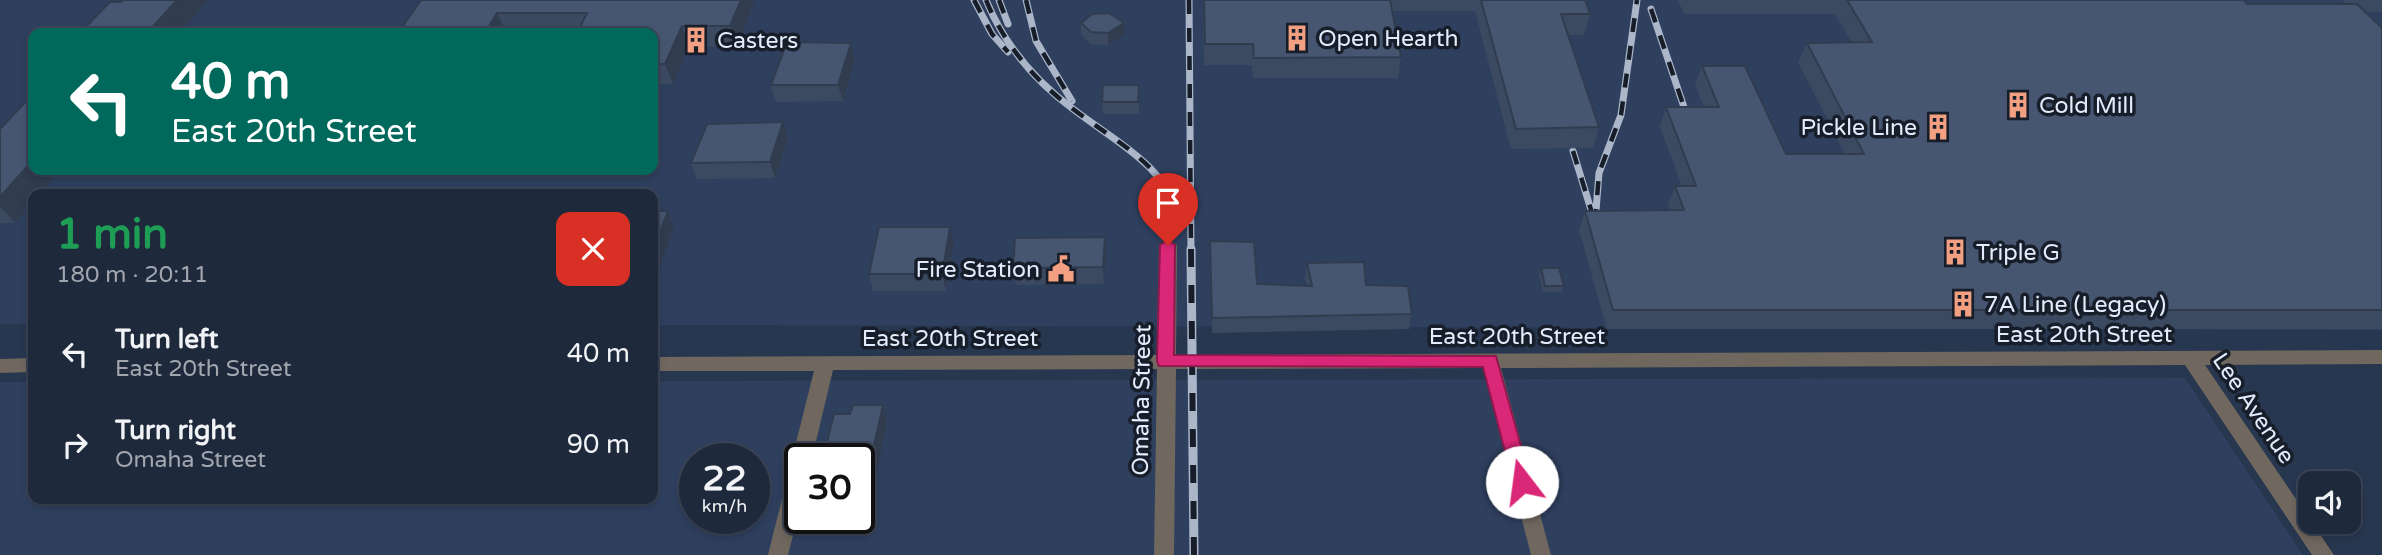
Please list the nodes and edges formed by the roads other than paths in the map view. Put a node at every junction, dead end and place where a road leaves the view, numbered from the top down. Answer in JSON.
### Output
{"nodes":[{"id":1,"x":1168,"y":245,"type":"dead end"},
{"id":2,"x":2382,"y":357,"type":"edge"},
{"id":3,"x":2190,"y":358,"type":"junction"},
{"id":4,"x":1490,"y":360,"type":"junction"},
{"id":5,"x":1165,"y":361,"type":"junction"},
{"id":6,"x":825,"y":363,"type":"junction"},
{"id":7,"x":658,"y":364,"type":"edge"},
{"id":8,"x":28,"y":365,"type":"edge"},
{"id":9,"x":0,"y":366,"type":"edge"},
{"id":10,"x":806,"y":443,"type":"edge"},
{"id":11,"x":784,"y":531,"type":"edge"},
{"id":12,"x":778,"y":555,"type":"edge"},
{"id":13,"x":1164,"y":555,"type":"edge"},
{"id":14,"x":1541,"y":555,"type":"edge"},
{"id":15,"x":2324,"y":555,"type":"edge"}],
"edges":[{"from":1,"to":5,"type":"street","name":"Omaha Street"},
{"from":2,"to":3,"type":"street","name":"East 20th Street"},
{"from":3,"to":4,"type":"street","name":"East 20th Street"},
{"from":3,"to":15,"type":"street","name":"Lee Avenue"},
{"from":4,"to":5,"type":"street","name":"East 20th Street"},
{"from":4,"to":14,"type":"street"},
{"from":5,"to":6,"type":"street","name":"East 20th Street"},
{"from":5,"to":13,"type":"street","name":"Omaha Street"},
{"from":6,"to":7,"type":"street","name":"East 20th Street"},
{"from":6,"to":10,"type":"street"},
{"from":8,"to":9,"type":"street"},
{"from":11,"to":12,"type":"street"}]}
